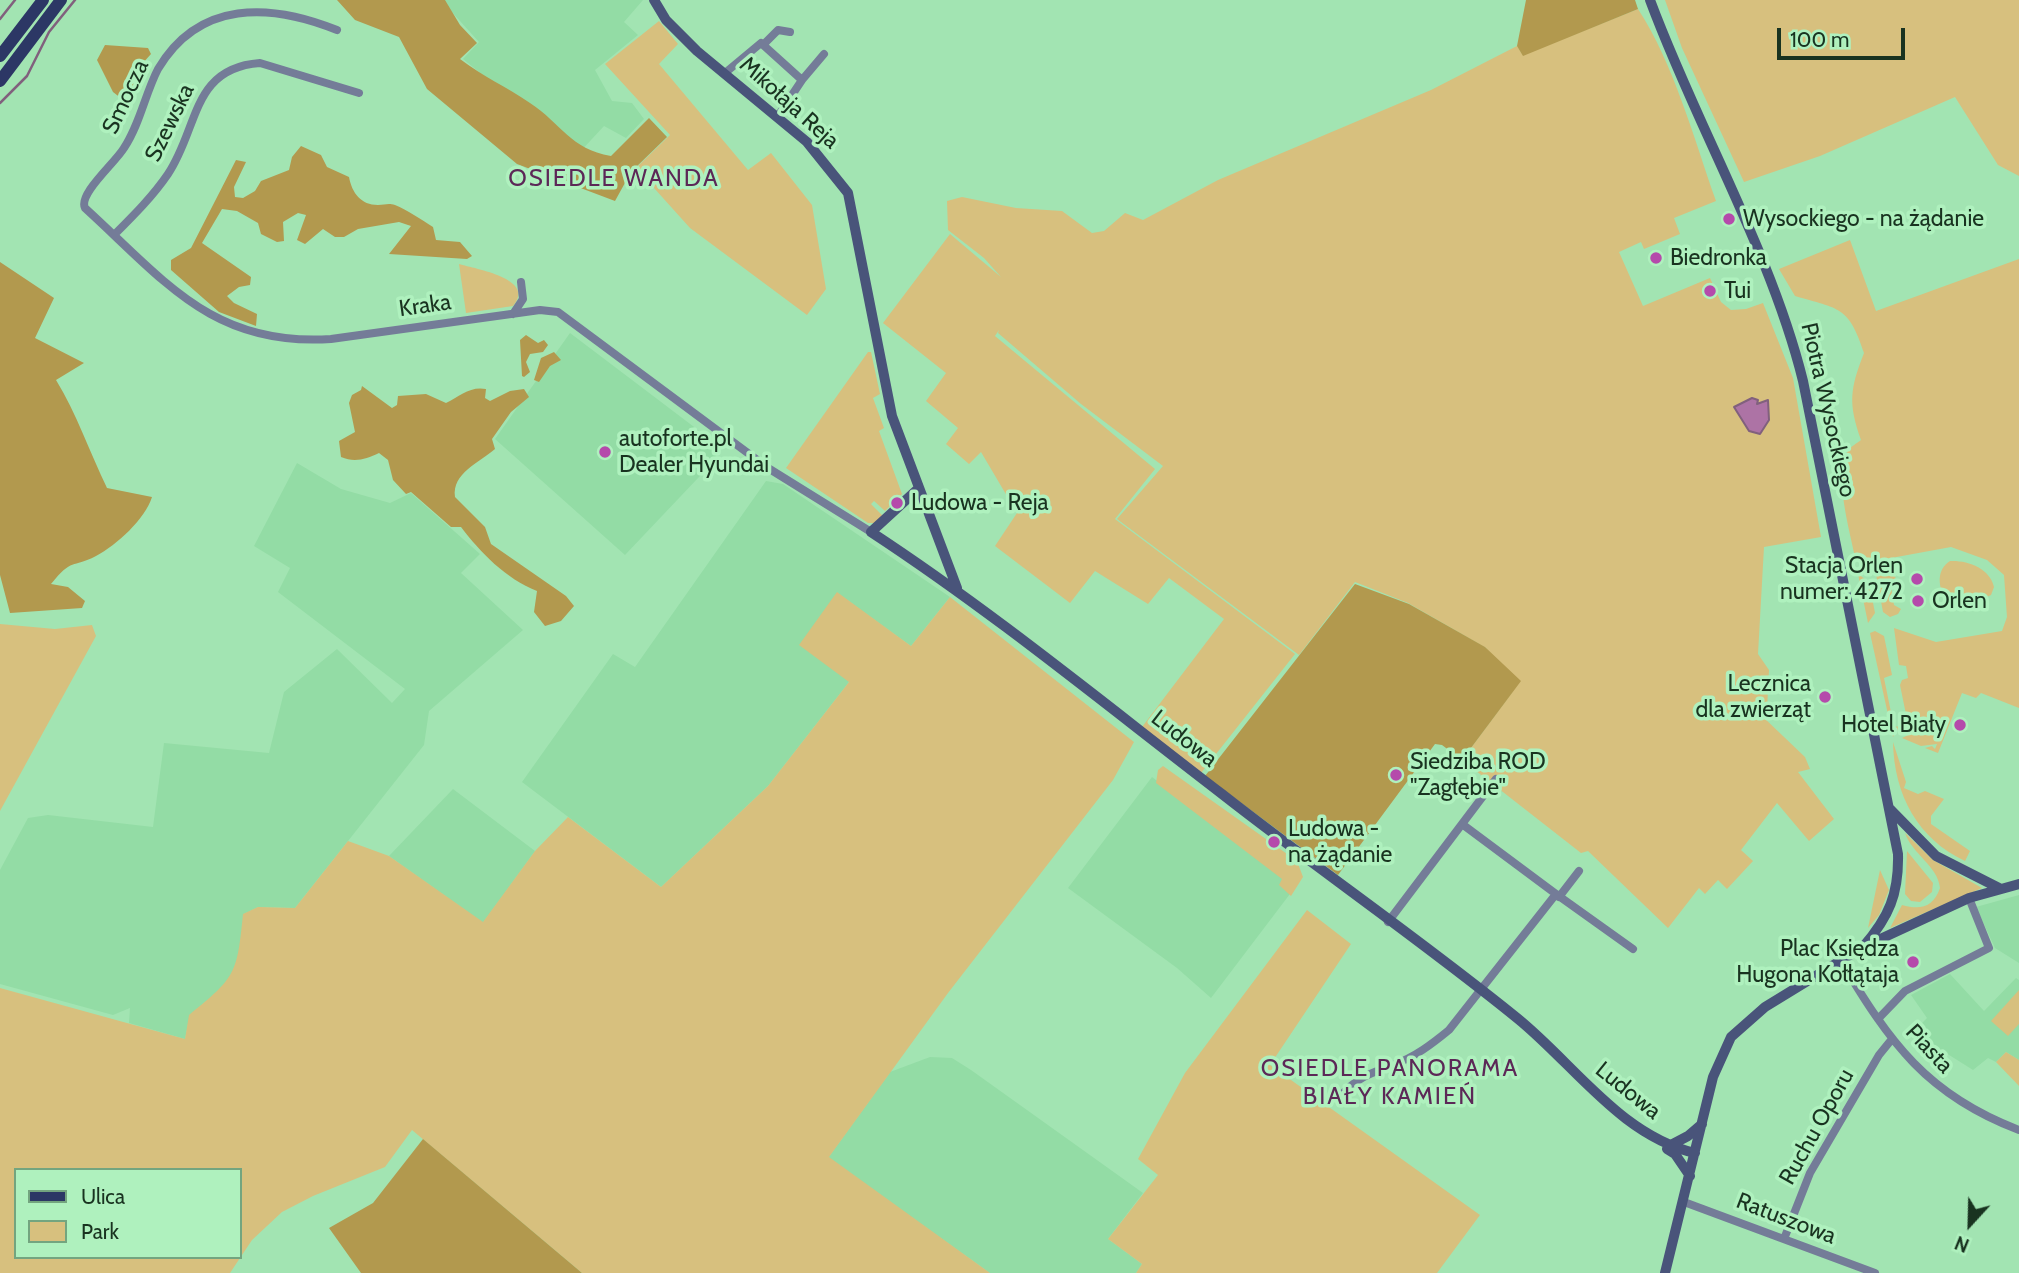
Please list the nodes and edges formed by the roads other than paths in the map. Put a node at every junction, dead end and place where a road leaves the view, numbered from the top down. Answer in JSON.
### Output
{"nodes":[{"id":1,"x":43,"y":0,"type":"edge"},
{"id":2,"x":61,"y":0,"type":"edge"},
{"id":3,"x":654,"y":0,"type":"edge"},
{"id":4,"x":1650,"y":0,"type":"edge"},
{"id":5,"x":337,"y":30,"type":"dead end"},
{"id":6,"x":790,"y":32,"type":"dead end"},
{"id":7,"x":764,"y":44,"type":"junction"},
{"id":8,"x":824,"y":54,"type":"dead end"},
{"id":9,"x":0,"y":56,"type":"edge"},
{"id":10,"x":724,"y":73,"type":"junction"},
{"id":11,"x":802,"y":80,"type":"junction"},
{"id":12,"x":0,"y":81,"type":"edge"},
{"id":13,"x":359,"y":93,"type":"dead end"},
{"id":14,"x":778,"y":116,"type":"junction"},
{"id":15,"x":83,"y":204,"type":"joint"},
{"id":16,"x":115,"y":234,"type":"junction"},
{"id":17,"x":521,"y":282,"type":"dead end"},
{"id":18,"x":513,"y":314,"type":"junction"},
{"id":19,"x":768,"y":468,"type":"joint"},
{"id":20,"x":918,"y":489,"type":"junction"},
{"id":21,"x":871,"y":532,"type":"junction"},
{"id":22,"x":957,"y":588,"type":"junction"},
{"id":23,"x":1496,"y":779,"type":"dead end"},
{"id":24,"x":1889,"y":808,"type":"junction"},
{"id":25,"x":1462,"y":824,"type":"junction"},
{"id":26,"x":1579,"y":871,"type":"dead end"},
{"id":27,"x":2019,"y":884,"type":"edge"},
{"id":28,"x":2001,"y":889,"type":"junction"},
{"id":29,"x":1558,"y":896,"type":"junction"},
{"id":30,"x":1969,"y":898,"type":"junction"},
{"id":31,"x":1388,"y":922,"type":"junction"},
{"id":32,"x":1899,"y":931,"type":"junction"},
{"id":33,"x":1876,"y":932,"type":"junction"},
{"id":34,"x":1863,"y":947,"type":"junction"},
{"id":35,"x":1633,"y":949,"type":"dead end"},
{"id":36,"x":1841,"y":961,"type":"junction"},
{"id":37,"x":1480,"y":990,"type":"junction"},
{"id":38,"x":1878,"y":1019,"type":"junction"},
{"id":39,"x":1892,"y":1039,"type":"junction"},
{"id":40,"x":1341,"y":1095,"type":"dead end"},
{"id":41,"x":1702,"y":1124,"type":"junction"},
{"id":42,"x":2019,"y":1130,"type":"edge"},
{"id":43,"x":1664,"y":1144,"type":"junction"},
{"id":44,"x":1695,"y":1153,"type":"junction"},
{"id":45,"x":1690,"y":1176,"type":"junction"},
{"id":46,"x":1684,"y":1202,"type":"junction"},
{"id":47,"x":1784,"y":1239,"type":"junction"},
{"id":48,"x":1665,"y":1273,"type":"edge"},
{"id":49,"x":1875,"y":1273,"type":"edge"}],
"edges":[{"from":1,"to":9,"type":"main road"},
{"from":2,"to":12,"type":"main road"},
{"from":3,"to":10,"type":"street","name":"Mikołaja Reja"},
{"from":4,"to":24,"type":"street","name":"Piotra Wysockiego"},
{"from":5,"to":15,"type":"street","name":"Smocza"},
{"from":6,"to":7,"type":"street"},
{"from":7,"to":10,"type":"street"},
{"from":7,"to":11,"type":"street"},
{"from":8,"to":11,"type":"street"},
{"from":10,"to":14,"type":"street","name":"Mikołaja Reja"},
{"from":11,"to":14,"type":"street"},
{"from":13,"to":16,"type":"street","name":"Szewska"},
{"from":14,"to":20,"type":"street","name":"Mikołaja Reja"},
{"from":15,"to":16,"type":"street","name":"Kraka"},
{"from":16,"to":18,"type":"street","name":"Kraka"},
{"from":17,"to":18,"type":"street"},
{"from":18,"to":19,"type":"street","name":"Kraka"},
{"from":19,"to":21,"type":"street","name":"Ludowa"},
{"from":20,"to":21,"type":"street"},
{"from":20,"to":22,"type":"street"},
{"from":21,"to":22,"type":"street","name":"Ludowa"},
{"from":22,"to":31,"type":"street","name":"Ludowa"},
{"from":23,"to":25,"type":"street"},
{"from":24,"to":28,"type":"street"},
{"from":24,"to":33,"type":"street","name":"Piotra Wysockiego"},
{"from":25,"to":29,"type":"street"},
{"from":25,"to":31,"type":"street"},
{"from":26,"to":29,"type":"street"},
{"from":27,"to":28,"type":"street"},
{"from":28,"to":30,"type":"street"},
{"from":29,"to":35,"type":"street"},
{"from":29,"to":37,"type":"street"},
{"from":30,"to":32,"type":"street"},
{"from":30,"to":38,"type":"street"},
{"from":31,"to":37,"type":"street","name":"Ludowa"},
{"from":32,"to":33,"type":"street"},
{"from":32,"to":34,"type":"street"},
{"from":33,"to":34,"type":"street","name":"Piotra Wysockiego"},
{"from":34,"to":36,"type":"street"},
{"from":36,"to":38,"type":"street","name":"Piasta"},
{"from":36,"to":41,"type":"street"},
{"from":37,"to":40,"type":"street"},
{"from":37,"to":43,"type":"street","name":"Ludowa"},
{"from":38,"to":39,"type":"street","name":"Piasta"},
{"from":39,"to":42,"type":"street","name":"Piasta"},
{"from":39,"to":47,"type":"street","name":"Ruchu Oporu"},
{"from":41,"to":43,"type":"street"},
{"from":41,"to":44,"type":"street"},
{"from":43,"to":44,"type":"street","name":"Ludowa"},
{"from":43,"to":45,"type":"street"},
{"from":44,"to":45,"type":"street"},
{"from":45,"to":46,"type":"street"},
{"from":46,"to":47,"type":"street","name":"Ratuszowa"},
{"from":46,"to":48,"type":"street"},
{"from":47,"to":49,"type":"street","name":"Ratuszowa"}]}
